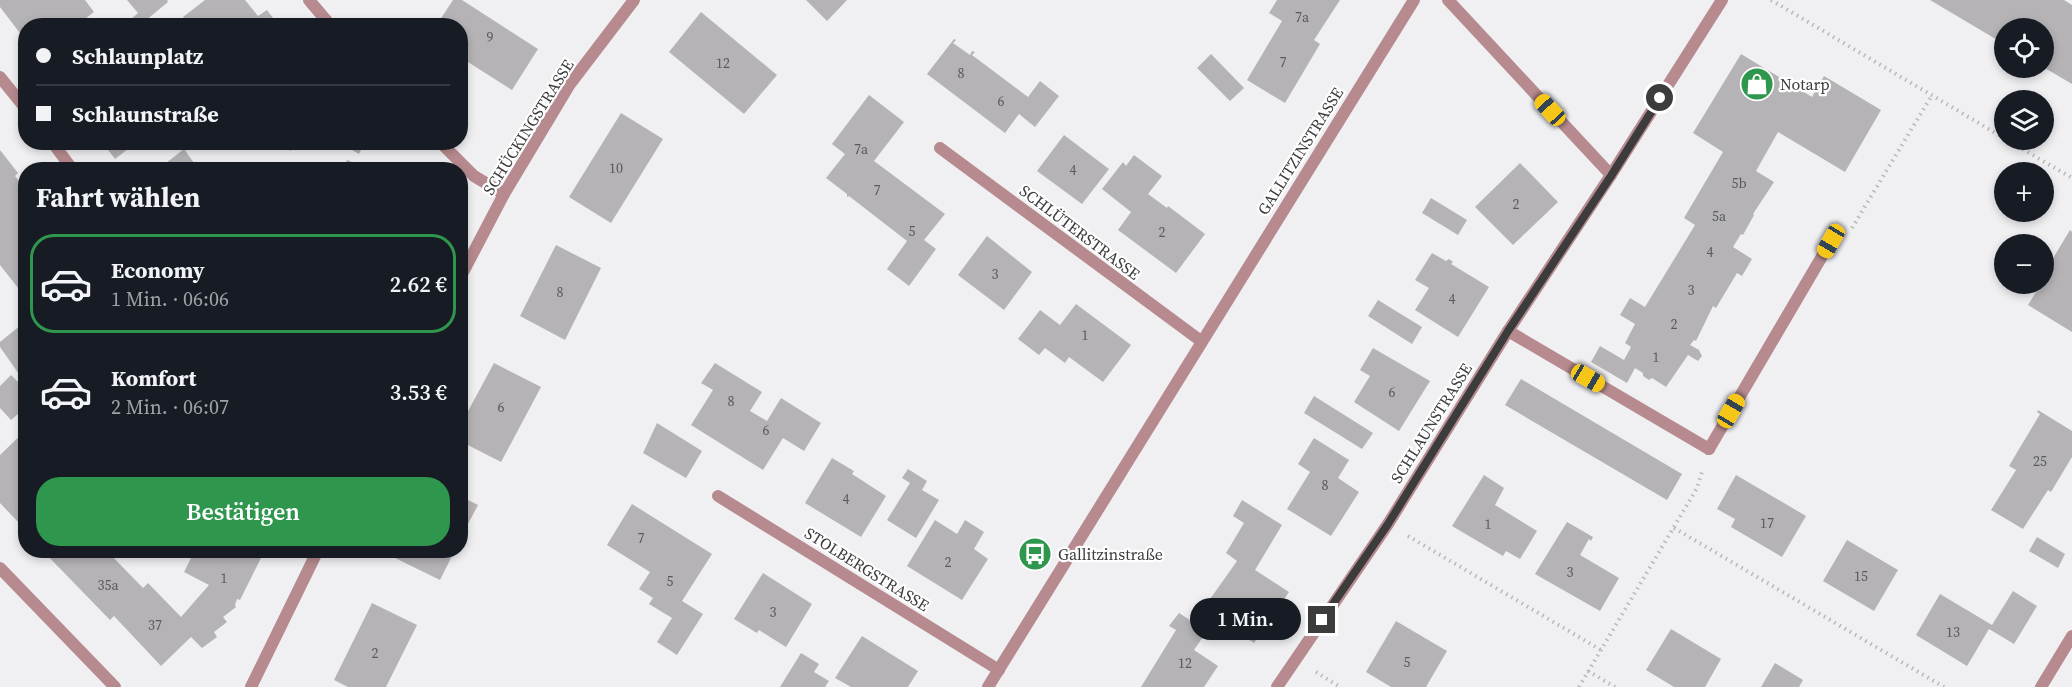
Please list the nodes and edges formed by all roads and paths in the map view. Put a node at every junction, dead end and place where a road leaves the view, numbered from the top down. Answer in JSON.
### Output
{"nodes":[{"id":1,"x":309,"y":0,"type":"edge"},
{"id":2,"x":634,"y":0,"type":"edge"},
{"id":3,"x":1413,"y":0,"type":"edge"},
{"id":4,"x":1448,"y":0,"type":"edge"},
{"id":5,"x":1722,"y":0,"type":"edge"},
{"id":6,"x":1771,"y":0,"type":"edge"},
{"id":7,"x":324,"y":18,"type":"edge"},
{"id":8,"x":0,"y":77,"type":"edge"},
{"id":9,"x":1932,"y":95,"type":"junction"},
{"id":10,"x":18,"y":100,"type":"edge"},
{"id":11,"x":1994,"y":132,"type":"edge"},
{"id":12,"x":940,"y":148,"type":"dead end"},
{"id":13,"x":448,"y":150,"type":"edge"},
{"id":14,"x":2025,"y":150,"type":"edge"},
{"id":15,"x":460,"y":162,"type":"edge"},
{"id":16,"x":468,"y":170,"type":"edge"},
{"id":17,"x":1611,"y":176,"type":"junction"},
{"id":18,"x":2072,"y":178,"type":"edge"},
{"id":19,"x":504,"y":194,"type":"junction"},
{"id":20,"x":1831,"y":241,"type":"joint"},
{"id":21,"x":468,"y":263,"type":"edge"},
{"id":22,"x":1508,"y":331,"type":"junction"},
{"id":23,"x":1201,"y":341,"type":"junction"},
{"id":24,"x":1709,"y":449,"type":"junction"},
{"id":25,"x":718,"y":496,"type":"dead end"},
{"id":26,"x":1388,"y":524,"type":"junction"},
{"id":27,"x":1674,"y":528,"type":"junction"},
{"id":28,"x":314,"y":558,"type":"edge"},
{"id":29,"x":0,"y":568,"type":"edge"},
{"id":30,"x":2072,"y":636,"type":"edge"},
{"id":31,"x":1601,"y":650,"type":"junction"},
{"id":32,"x":999,"y":670,"type":"junction"},
{"id":33,"x":1588,"y":671,"type":"junction"},
{"id":34,"x":115,"y":687,"type":"edge"},
{"id":35,"x":251,"y":687,"type":"edge"},
{"id":36,"x":988,"y":687,"type":"edge"},
{"id":37,"x":1277,"y":687,"type":"edge"},
{"id":38,"x":1579,"y":687,"type":"edge"},
{"id":39,"x":1615,"y":687,"type":"edge"},
{"id":40,"x":1944,"y":687,"type":"edge"},
{"id":41,"x":2041,"y":687,"type":"edge"}],
"edges":[{"from":1,"to":7,"type":"street"},
{"from":2,"to":19,"type":"street","name":"SCHÜCKINGSTRASSE"},
{"from":3,"to":23,"type":"street","name":"GALLITZINSTRASSE"},
{"from":4,"to":17,"type":"street"},
{"from":5,"to":17,"type":"street","name":"SCHLAUNSTRASSE"},
{"from":6,"to":9,"type":"path"},
{"from":8,"to":10,"type":"street"},
{"from":9,"to":11,"type":"path"},
{"from":9,"to":20,"type":"path"},
{"from":12,"to":23,"type":"street","name":"SCHLÜTERSTRASSE"},
{"from":13,"to":15,"type":"street"},
{"from":14,"to":18,"type":"path"},
{"from":16,"to":19,"type":"street"},
{"from":17,"to":22,"type":"street","name":"SCHLAUNSTRASSE"},
{"from":19,"to":21,"type":"street","name":"SCHÜCKINGSTRASSE"},
{"from":20,"to":24,"type":"street"},
{"from":22,"to":24,"type":"street"},
{"from":22,"to":26,"type":"street","name":"SCHLAUNSTRASSE"},
{"from":23,"to":32,"type":"street","name":"GALLITZINSTRASSE"},
{"from":24,"to":27,"type":"path"},
{"from":25,"to":32,"type":"street","name":"STOLBERGSTRASSE"},
{"from":26,"to":31,"type":"path"},
{"from":26,"to":37,"type":"street","name":"SCHLAUNSTRASSE"},
{"from":27,"to":31,"type":"path"},
{"from":27,"to":40,"type":"path"},
{"from":28,"to":35,"type":"street"},
{"from":29,"to":34,"type":"street"},
{"from":30,"to":41,"type":"street"},
{"from":31,"to":33,"type":"path"},
{"from":32,"to":36,"type":"street","name":"GALLITZINSTRASSE"},
{"from":33,"to":38,"type":"path"},
{"from":33,"to":39,"type":"path"}]}
